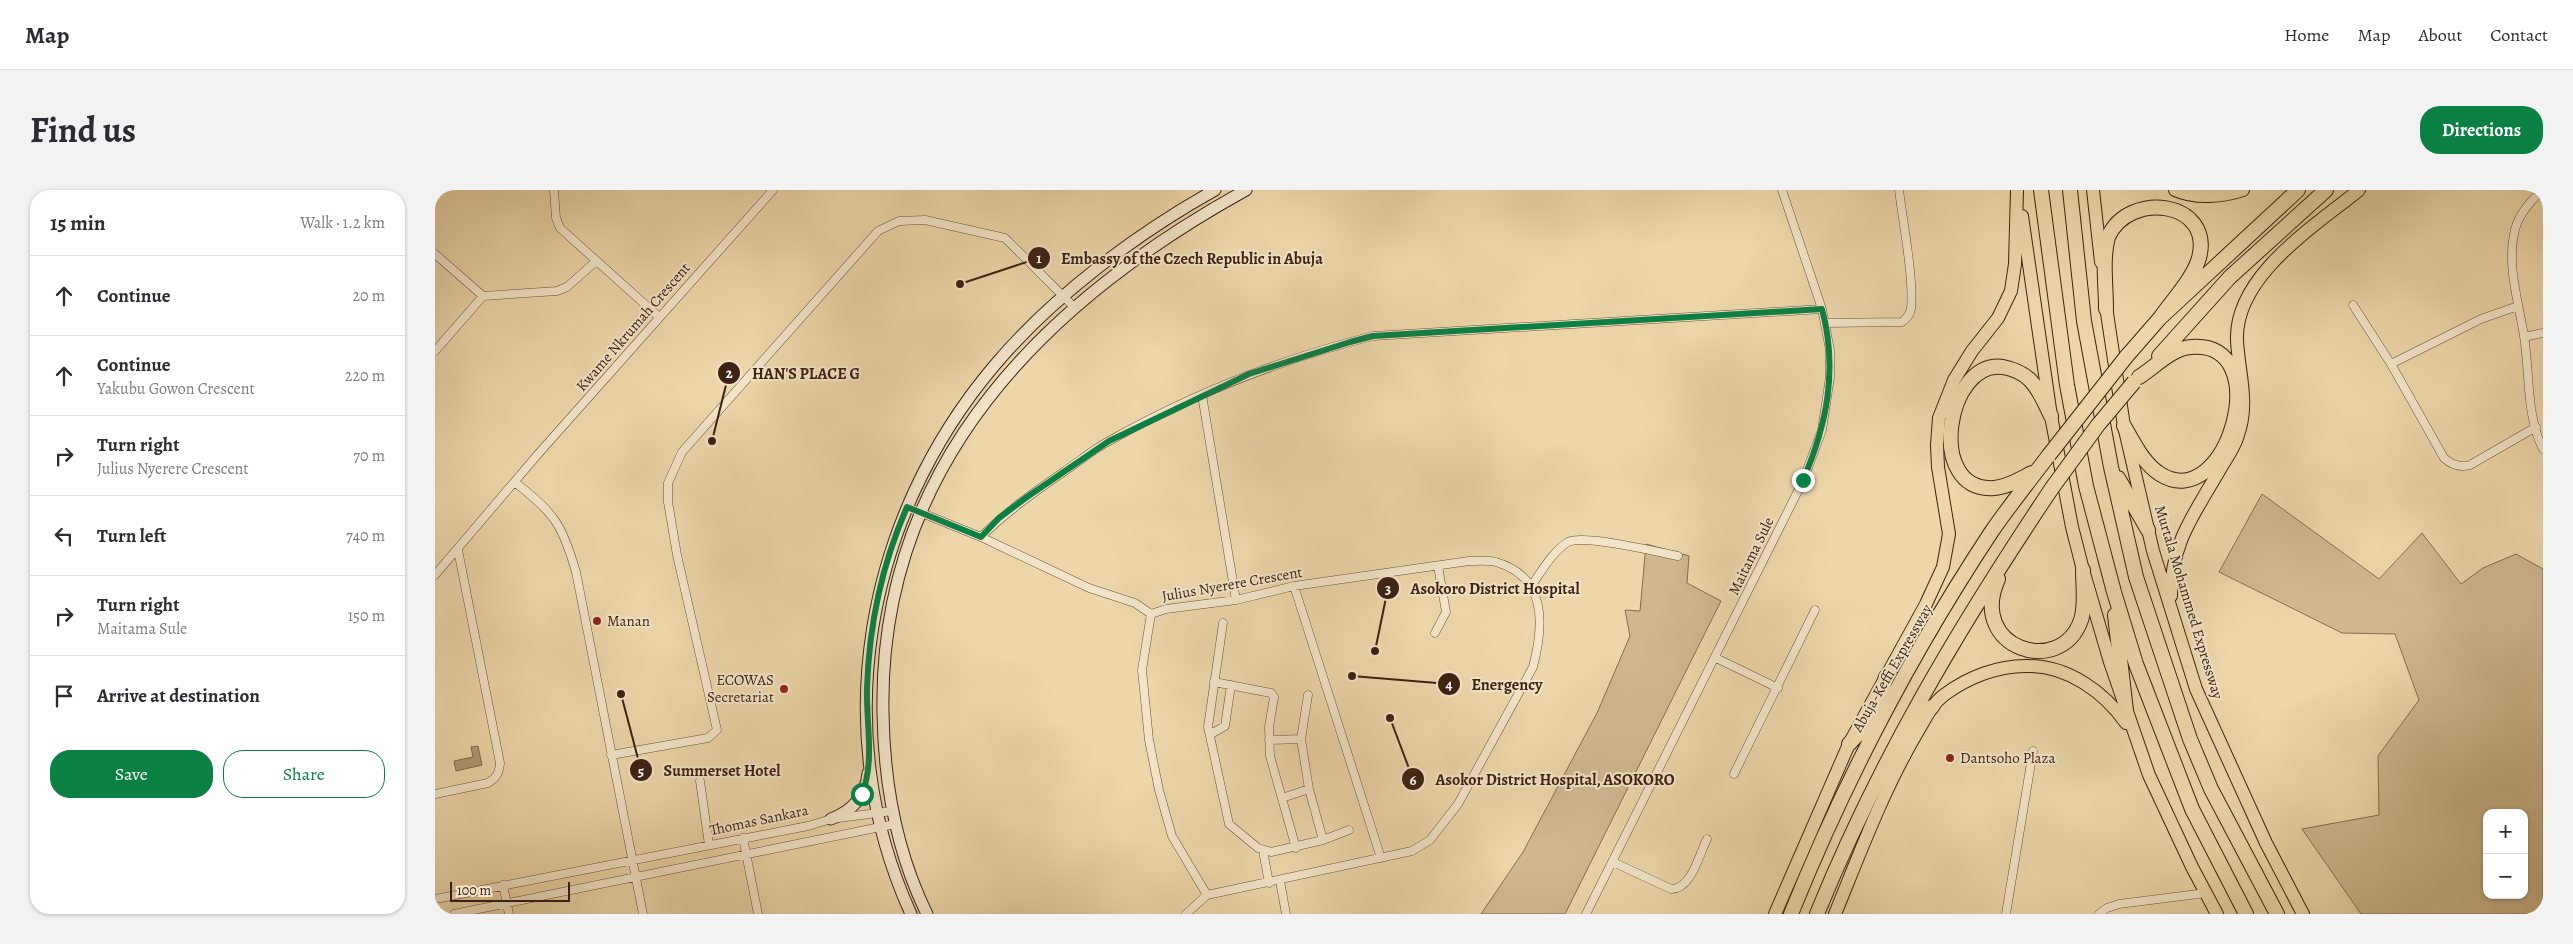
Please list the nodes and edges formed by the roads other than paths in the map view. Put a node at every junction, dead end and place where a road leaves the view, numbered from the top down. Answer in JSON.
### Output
{"nodes":[{"id":1,"x":553,"y":190,"type":"edge"},
{"id":2,"x":773,"y":190,"type":"edge"},
{"id":3,"x":1246,"y":190,"type":"edge"},
{"id":4,"x":1782,"y":190,"type":"edge"},
{"id":5,"x":1899,"y":190,"type":"edge"},
{"id":6,"x":2018,"y":190,"type":"edge"},
{"id":7,"x":2041,"y":190,"type":"edge"},
{"id":8,"x":2070,"y":190,"type":"edge"},
{"id":9,"x":2093,"y":190,"type":"edge"},
{"id":10,"x":2175,"y":190,"type":"edge"},
{"id":11,"x":2243,"y":190,"type":"edge"},
{"id":12,"x":2298,"y":190,"type":"edge"},
{"id":13,"x":2359,"y":190,"type":"edge"},
{"id":14,"x":2543,"y":190,"type":"edge"},
{"id":15,"x":1211,"y":191,"type":"edge"},
{"id":16,"x":2327,"y":192,"type":"edge"},
{"id":17,"x":1217,"y":206,"type":"junction"},
{"id":18,"x":435,"y":254,"type":"edge"},
{"id":19,"x":595,"y":262,"type":"junction"},
{"id":20,"x":483,"y":296,"type":"junction"},
{"id":21,"x":1064,"y":296,"type":"junction"},
{"id":22,"x":2353,"y":305,"type":"dead end"},
{"id":23,"x":2518,"y":306,"type":"junction"},
{"id":24,"x":1074,"y":307,"type":"junction"},
{"id":25,"x":2107,"y":308,"type":"junction"},
{"id":26,"x":1822,"y":309,"type":"junction"},
{"id":27,"x":659,"y":317,"type":"junction"},
{"id":28,"x":2160,"y":318,"type":"junction"},
{"id":29,"x":1826,"y":323,"type":"junction"},
{"id":30,"x":2543,"y":333,"type":"edge"},
{"id":31,"x":2524,"y":337,"type":"junction"},
{"id":32,"x":435,"y":351,"type":"edge"},
{"id":33,"x":2391,"y":364,"type":"junction"},
{"id":34,"x":2137,"y":380,"type":"junction"},
{"id":35,"x":1202,"y":395,"type":"junction"},
{"id":36,"x":2051,"y":416,"type":"junction"},
{"id":37,"x":2124,"y":426,"type":"junction"},
{"id":38,"x":2536,"y":427,"type":"junction"},
{"id":39,"x":2543,"y":449,"type":"edge"},
{"id":40,"x":2111,"y":467,"type":"junction"},
{"id":41,"x":2037,"y":470,"type":"junction"},
{"id":42,"x":516,"y":483,"type":"junction"},
{"id":43,"x":907,"y":507,"type":"junction"},
{"id":44,"x":921,"y":513,"type":"junction"},
{"id":45,"x":2148,"y":530,"type":"junction"},
{"id":46,"x":981,"y":537,"type":"junction"},
{"id":47,"x":2013,"y":546,"type":"junction"},
{"id":48,"x":458,"y":550,"type":"junction"},
{"id":49,"x":1678,"y":556,"type":"dead end"},
{"id":50,"x":1438,"y":566,"type":"junction"},
{"id":51,"x":2083,"y":570,"type":"junction"},
{"id":52,"x":435,"y":575,"type":"edge"},
{"id":53,"x":1294,"y":586,"type":"junction"},
{"id":54,"x":1531,"y":586,"type":"junction"},
{"id":55,"x":2113,"y":592,"type":"junction"},
{"id":56,"x":1236,"y":600,"type":"junction"},
{"id":57,"x":2171,"y":606,"type":"junction"},
{"id":58,"x":1815,"y":610,"type":"dead end"},
{"id":59,"x":1151,"y":614,"type":"junction"},
{"id":60,"x":1223,"y":623,"type":"dead end"},
{"id":61,"x":1435,"y":633,"type":"dead end"},
{"id":62,"x":1716,"y":658,"type":"junction"},
{"id":63,"x":1885,"y":677,"type":"junction"},
{"id":64,"x":1214,"y":682,"type":"junction"},
{"id":65,"x":1231,"y":685,"type":"junction"},
{"id":66,"x":1778,"y":688,"type":"junction"},
{"id":67,"x":1896,"y":694,"type":"junction"},
{"id":68,"x":1309,"y":695,"type":"dead end"},
{"id":69,"x":1916,"y":704,"type":"junction"},
{"id":70,"x":1932,"y":707,"type":"junction"},
{"id":71,"x":2126,"y":711,"type":"junction"},
{"id":72,"x":1873,"y":717,"type":"junction"},
{"id":73,"x":1911,"y":727,"type":"junction"},
{"id":74,"x":1211,"y":734,"type":"junction"},
{"id":75,"x":2135,"y":735,"type":"junction"},
{"id":76,"x":1301,"y":739,"type":"junction"},
{"id":77,"x":1269,"y":740,"type":"junction"},
{"id":78,"x":1849,"y":744,"type":"junction"},
{"id":79,"x":1895,"y":744,"type":"junction"},
{"id":80,"x":1866,"y":746,"type":"junction"},
{"id":81,"x":2033,"y":751,"type":"dead end"},
{"id":82,"x":611,"y":755,"type":"junction"},
{"id":83,"x":1903,"y":756,"type":"junction"},
{"id":84,"x":869,"y":766,"type":"junction"},
{"id":85,"x":1735,"y":774,"type":"dead end"},
{"id":86,"x":701,"y":781,"type":"dead end"},
{"id":87,"x":1309,"y":789,"type":"junction"},
{"id":88,"x":435,"y":794,"type":"edge"},
{"id":89,"x":1282,"y":798,"type":"junction"},
{"id":90,"x":892,"y":811,"type":"junction"},
{"id":91,"x":877,"y":813,"type":"junction"},
{"id":92,"x":831,"y":819,"type":"junction"},
{"id":93,"x":895,"y":824,"type":"junction"},
{"id":94,"x":880,"y":827,"type":"junction"},
{"id":95,"x":1349,"y":830,"type":"dead end"},
{"id":96,"x":743,"y":838,"type":"junction"},
{"id":97,"x":1707,"y":839,"type":"dead end"},
{"id":98,"x":1323,"y":840,"type":"junction"},
{"id":99,"x":709,"y":845,"type":"junction"},
{"id":100,"x":1296,"y":848,"type":"junction"},
{"id":101,"x":1263,"y":851,"type":"junction"},
{"id":102,"x":746,"y":853,"type":"junction"},
{"id":103,"x":1381,"y":858,"type":"junction"},
{"id":104,"x":633,"y":861,"type":"junction"},
{"id":105,"x":1613,"y":862,"type":"junction"},
{"id":106,"x":636,"y":877,"type":"junction"},
{"id":107,"x":1280,"y":881,"type":"junction"},
{"id":108,"x":1269,"y":883,"type":"junction"},
{"id":109,"x":503,"y":886,"type":"junction"},
{"id":110,"x":2206,"y":893,"type":"junction"},
{"id":111,"x":1207,"y":894,"type":"junction"},
{"id":112,"x":435,"y":899,"type":"edge"},
{"id":113,"x":507,"y":902,"type":"junction"},
{"id":114,"x":453,"y":914,"type":"edge"},
{"id":115,"x":509,"y":914,"type":"edge"},
{"id":116,"x":643,"y":914,"type":"edge"},
{"id":117,"x":758,"y":914,"type":"edge"},
{"id":118,"x":911,"y":914,"type":"edge"},
{"id":119,"x":927,"y":914,"type":"edge"},
{"id":120,"x":1186,"y":914,"type":"edge"},
{"id":121,"x":1286,"y":914,"type":"edge"},
{"id":122,"x":1586,"y":914,"type":"edge"},
{"id":123,"x":1775,"y":914,"type":"edge"},
{"id":124,"x":1791,"y":914,"type":"edge"},
{"id":125,"x":1817,"y":914,"type":"edge"},
{"id":126,"x":1835,"y":914,"type":"edge"},
{"id":127,"x":2006,"y":914,"type":"edge"},
{"id":128,"x":2099,"y":914,"type":"edge"},
{"id":129,"x":2217,"y":914,"type":"edge"},
{"id":130,"x":2247,"y":914,"type":"edge"},
{"id":131,"x":2277,"y":914,"type":"edge"},
{"id":132,"x":2303,"y":914,"type":"edge"}],
"edges":[{"from":1,"to":19,"type":"street"},
{"from":2,"to":27,"type":"street","name":"Kwame Nkrumah Crescent"},
{"from":3,"to":17,"type":"main road"},
{"from":4,"to":26,"type":"street","name":"Maitama Sule"},
{"from":5,"to":29,"type":"street"},
{"from":6,"to":36,"type":"highway"},
{"from":6,"to":63,"type":"highway","name":"Abuja-Keffi Expressway"},
{"from":7,"to":55,"type":"highway"},
{"from":8,"to":40,"type":"highway"},
{"from":9,"to":25,"type":"highway","name":"Murtala Mohammed Expressway"},
{"from":10,"to":11,"type":"highway"},
{"from":12,"to":28,"type":"highway"},
{"from":13,"to":57,"type":"highway"},
{"from":14,"to":23,"type":"street"},
{"from":15,"to":17,"type":"street"},
{"from":15,"to":21,"type":"main road"},
{"from":16,"to":34,"type":"highway"},
{"from":17,"to":24,"type":"main road"},
{"from":18,"to":20,"type":"street"},
{"from":19,"to":20,"type":"street"},
{"from":19,"to":27,"type":"street"},
{"from":20,"to":32,"type":"street"},
{"from":21,"to":24,"type":"street"},
{"from":21,"to":43,"type":"main road"},
{"from":21,"to":82,"type":"street"},
{"from":22,"to":33,"type":"street"},
{"from":23,"to":31,"type":"street"},
{"from":23,"to":33,"type":"street"},
{"from":24,"to":44,"type":"main road"},
{"from":25,"to":28,"type":"highway"},
{"from":25,"to":37,"type":"highway","name":"Murtala Mohammed Expressway"},
{"from":26,"to":29,"type":"street","name":"Maitama Sule"},
{"from":26,"to":35,"type":"street"},
{"from":27,"to":42,"type":"street","name":"Kwame Nkrumah Crescent"},
{"from":28,"to":41,"type":"highway","name":"Abuja-Keffi Expressway","bridge":true},
{"from":29,"to":62,"type":"street","name":"Maitama Sule"},
{"from":30,"to":31,"type":"street"},
{"from":31,"to":38,"type":"street"},
{"from":33,"to":38,"type":"street"},
{"from":34,"to":37,"type":"highway"},
{"from":34,"to":47,"type":"highway","bridge":true},
{"from":35,"to":46,"type":"street"},
{"from":35,"to":56,"type":"street"},
{"from":36,"to":41,"type":"highway"},
{"from":36,"to":51,"type":"highway"},
{"from":37,"to":45,"type":"highway","name":"Murtala Mohammed Expressway"},
{"from":38,"to":39,"type":"street"},
{"from":40,"to":45,"type":"highway"},
{"from":40,"to":131,"type":"highway"},
{"from":41,"to":67,"type":"highway","name":"Abuja-Keffi Expressway"},
{"from":42,"to":48,"type":"street","name":"Kwame Nkrumah Crescent"},
{"from":42,"to":82,"type":"street"},
{"from":43,"to":44,"type":"street","name":"Julius Nyerere Crescent"},
{"from":43,"to":84,"type":"main road"},
{"from":44,"to":46,"type":"street","name":"Julius Nyerere Crescent"},
{"from":44,"to":90,"type":"main road"},
{"from":45,"to":57,"type":"highway","name":"Murtala Mohammed Expressway"},
{"from":46,"to":59,"type":"street","name":"Julius Nyerere Crescent"},
{"from":47,"to":51,"type":"highway"},
{"from":47,"to":69,"type":"highway"},
{"from":48,"to":52,"type":"street","name":"Kwame Nkrumah Crescent"},
{"from":48,"to":88,"type":"street"},
{"from":49,"to":54,"type":"street"},
{"from":50,"to":53,"type":"street","name":"Julius Nyerere Crescent"},
{"from":50,"to":54,"type":"street","name":"Julius Nyerere Crescent"},
{"from":50,"to":61,"type":"street"},
{"from":51,"to":71,"type":"highway"},
{"from":53,"to":56,"type":"street","name":"Julius Nyerere Crescent"},
{"from":53,"to":103,"type":"street"},
{"from":54,"to":103,"type":"street"},
{"from":55,"to":71,"type":"highway"},
{"from":55,"to":130,"type":"highway"},
{"from":56,"to":59,"type":"street","name":"Julius Nyerere Crescent"},
{"from":57,"to":132,"type":"highway","name":"Murtala Mohammed Expressway"},
{"from":58,"to":66,"type":"street"},
{"from":59,"to":111,"type":"street"},
{"from":60,"to":64,"type":"street"},
{"from":62,"to":66,"type":"street"},
{"from":62,"to":105,"type":"street","name":"Maitama Sule"},
{"from":63,"to":72,"type":"highway"},
{"from":63,"to":78,"type":"highway","name":"Abuja-Keffi Expressway"},
{"from":64,"to":65,"type":"street"},
{"from":64,"to":74,"type":"street"},
{"from":65,"to":74,"type":"street"},
{"from":65,"to":77,"type":"street"},
{"from":66,"to":85,"type":"street"},
{"from":67,"to":72,"type":"highway"},
{"from":67,"to":80,"type":"highway","name":"Abuja-Keffi Expressway"},
{"from":68,"to":76,"type":"street"},
{"from":69,"to":73,"type":"highway"},
{"from":69,"to":79,"type":"highway"},
{"from":70,"to":73,"type":"highway"},
{"from":70,"to":75,"type":"highway"},
{"from":70,"to":83,"type":"highway"},
{"from":71,"to":75,"type":"highway"},
{"from":72,"to":78,"type":"highway"},
{"from":72,"to":80,"type":"highway"},
{"from":73,"to":79,"type":"highway"},
{"from":73,"to":83,"type":"highway"},
{"from":74,"to":101,"type":"street"},
{"from":75,"to":110,"type":"highway"},
{"from":76,"to":77,"type":"street"},
{"from":76,"to":87,"type":"street"},
{"from":77,"to":89,"type":"street"},
{"from":78,"to":123,"type":"highway","name":"Abuja-Keffi Expressway"},
{"from":79,"to":125,"type":"highway"},
{"from":80,"to":124,"type":"highway","name":"Abuja-Keffi Expressway"},
{"from":81,"to":127,"type":"street"},
{"from":82,"to":104,"type":"street"},
{"from":83,"to":126,"type":"highway"},
{"from":84,"to":91,"type":"main road"},
{"from":84,"to":92,"type":"main road"},
{"from":86,"to":99,"type":"street"},
{"from":87,"to":89,"type":"street"},
{"from":87,"to":98,"type":"street"},
{"from":89,"to":100,"type":"street"},
{"from":90,"to":91,"type":"street","name":"Thomas Sankara"},
{"from":90,"to":93,"type":"main road"},
{"from":91,"to":92,"type":"street","name":"Thomas Sankara"},
{"from":91,"to":94,"type":"main road"},
{"from":92,"to":96,"type":"street","name":"Thomas Sankara"},
{"from":93,"to":94,"type":"street"},
{"from":93,"to":119,"type":"main road"},
{"from":94,"to":102,"type":"street"},
{"from":94,"to":118,"type":"main road"},
{"from":95,"to":98,"type":"street"},
{"from":96,"to":99,"type":"street","name":"Thomas Sankara"},
{"from":96,"to":102,"type":"street"},
{"from":97,"to":105,"type":"street"},
{"from":98,"to":100,"type":"street"},
{"from":99,"to":104,"type":"street","name":"Thomas Sankara"},
{"from":100,"to":101,"type":"street"},
{"from":101,"to":108,"type":"street"},
{"from":102,"to":106,"type":"street"},
{"from":102,"to":117,"type":"street"},
{"from":103,"to":107,"type":"street"},
{"from":104,"to":106,"type":"street"},
{"from":104,"to":109,"type":"street","name":"Thomas Sankara"},
{"from":105,"to":122,"type":"street","name":"Maitama Sule"},
{"from":106,"to":113,"type":"street"},
{"from":106,"to":116,"type":"street"},
{"from":107,"to":108,"type":"street"},
{"from":107,"to":121,"type":"street"},
{"from":108,"to":111,"type":"street"},
{"from":109,"to":112,"type":"street","name":"Thomas Sankara"},
{"from":109,"to":113,"type":"street"},
{"from":110,"to":128,"type":"street"},
{"from":110,"to":129,"type":"highway"},
{"from":111,"to":120,"type":"street"},
{"from":113,"to":114,"type":"street"},
{"from":113,"to":115,"type":"street"}]}
